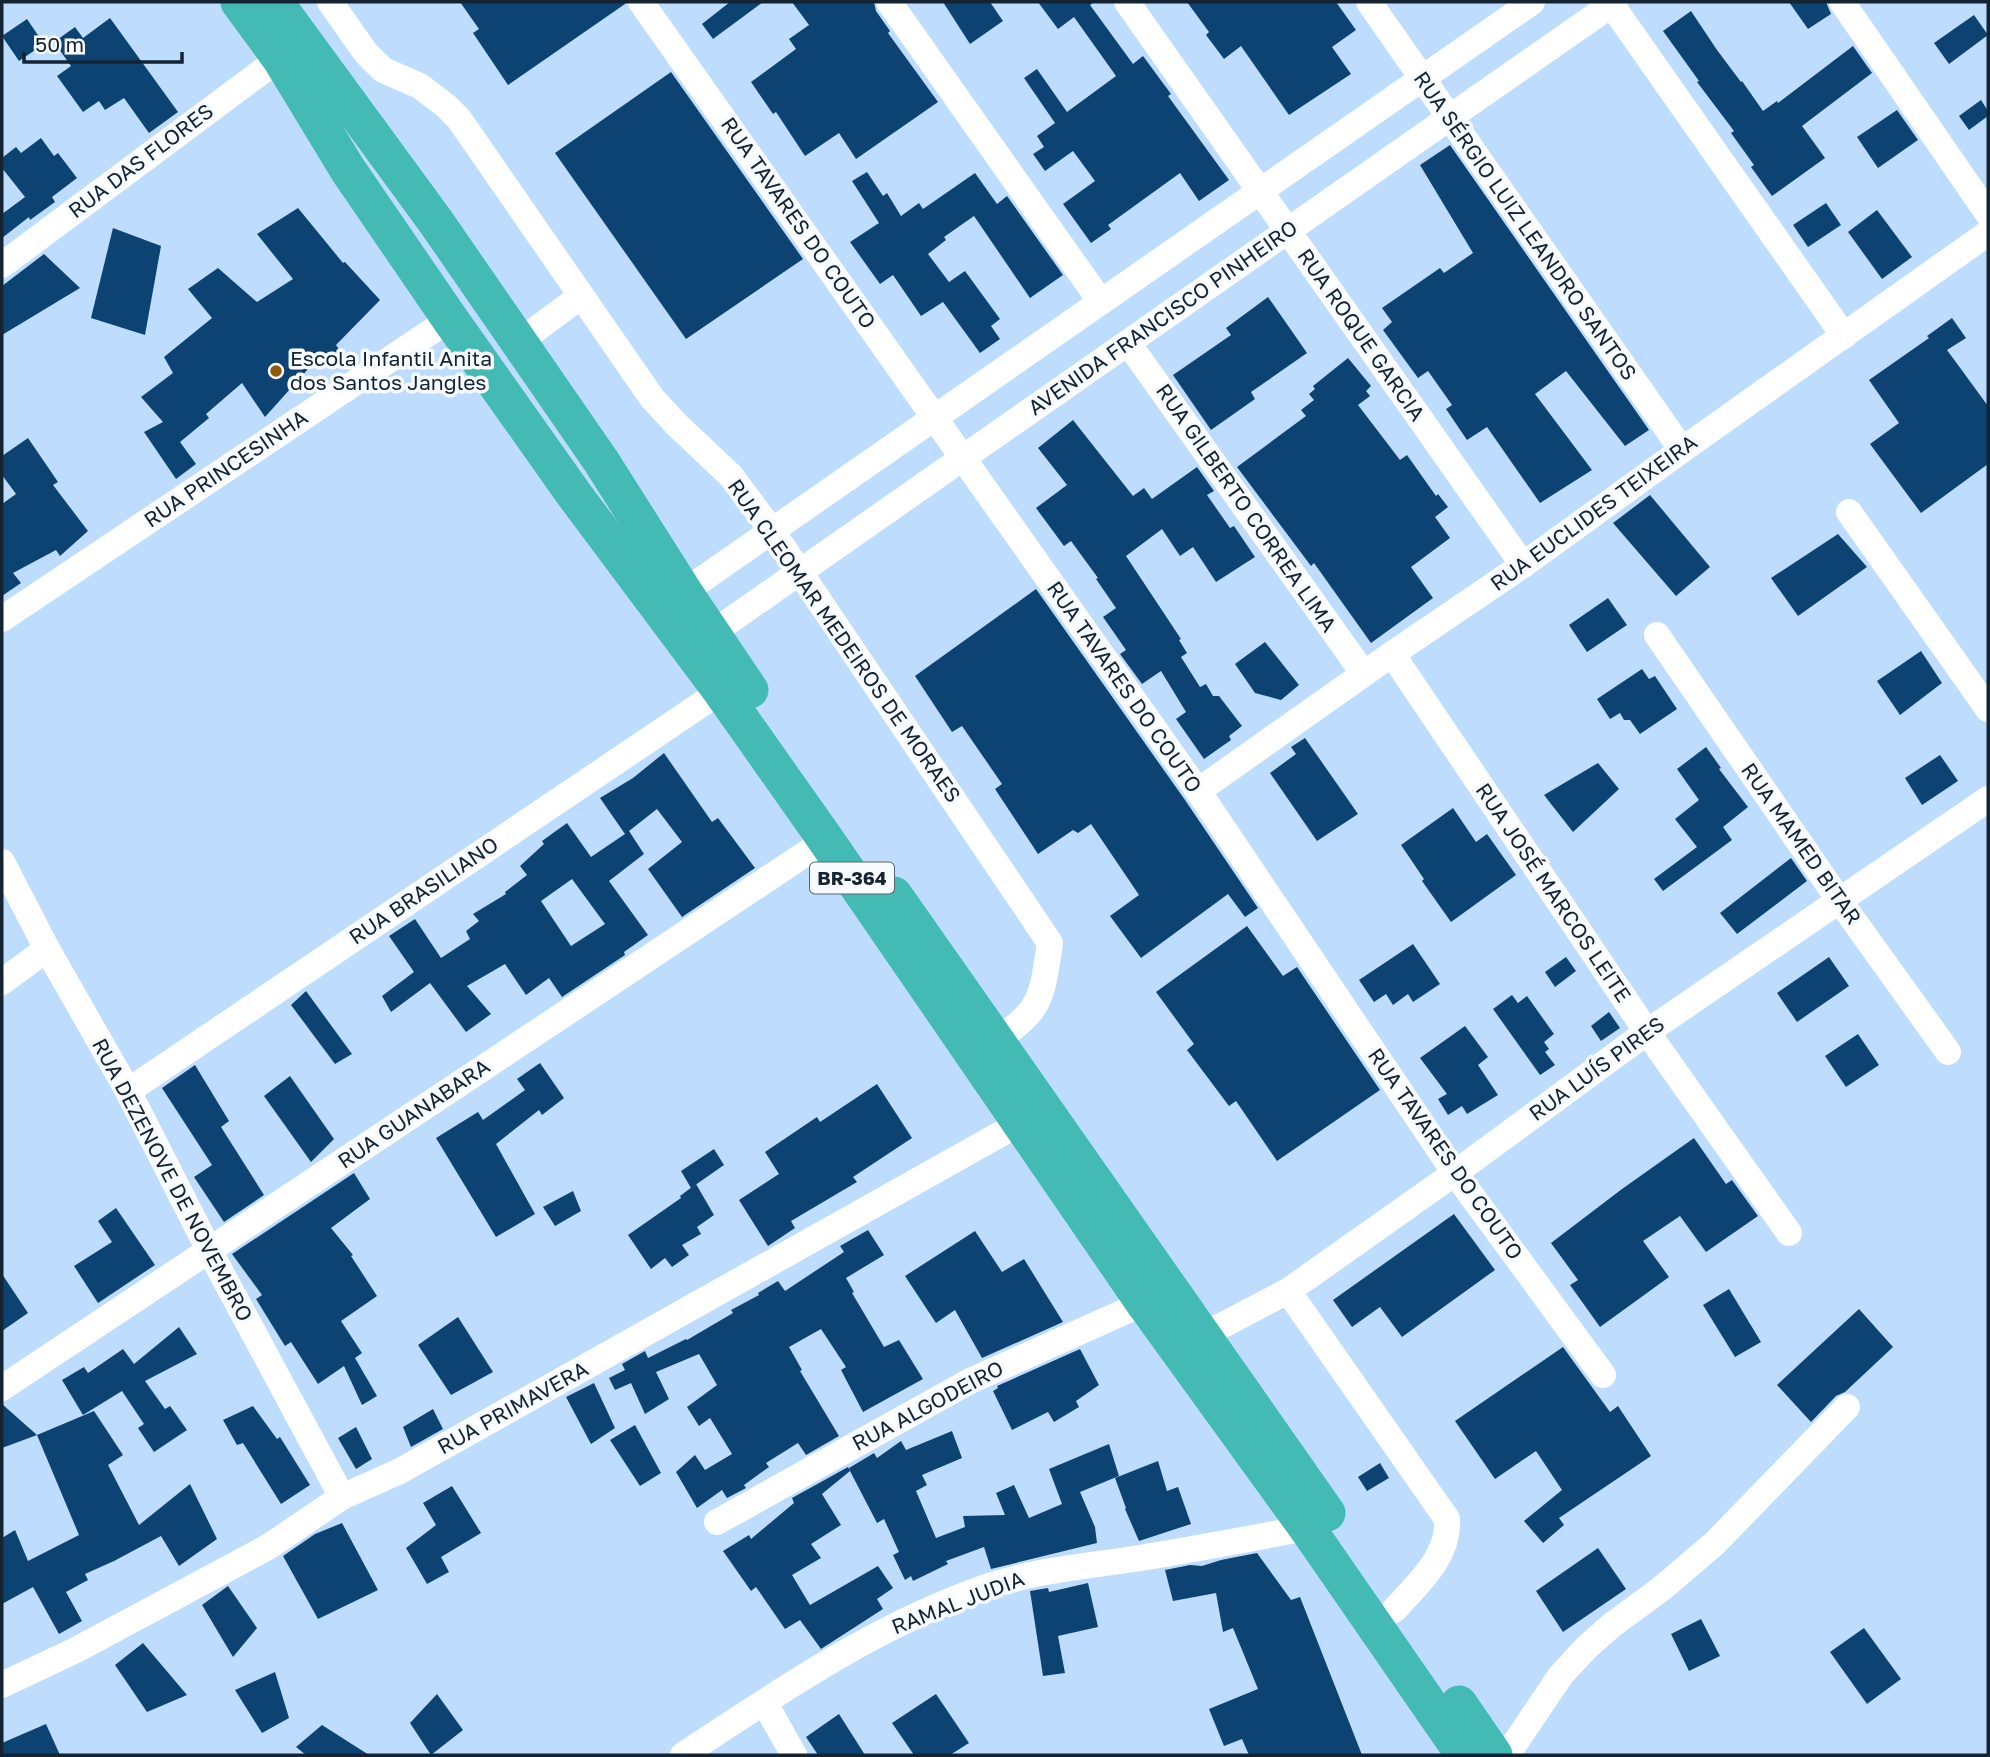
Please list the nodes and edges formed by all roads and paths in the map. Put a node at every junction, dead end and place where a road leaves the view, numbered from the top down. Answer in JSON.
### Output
{"nodes":[{"id":1,"x":239,"y":2,"type":"edge"},
{"id":2,"x":275,"y":2,"type":"edge"},
{"id":3,"x":330,"y":2,"type":"edge"},
{"id":4,"x":889,"y":2,"type":"edge"},
{"id":5,"x":1126,"y":2,"type":"edge"},
{"id":6,"x":1369,"y":2,"type":"edge"},
{"id":7,"x":1532,"y":2,"type":"edge"},
{"id":8,"x":1842,"y":2,"type":"edge"},
{"id":9,"x":1613,"y":3,"type":"edge"},
{"id":10,"x":652,"y":6,"type":"edge"},
{"id":11,"x":279,"y":58,"type":"junction"},
{"id":12,"x":1422,"y":78,"type":"junction"},
{"id":13,"x":1450,"y":117,"type":"junction"},
{"id":14,"x":1261,"y":191,"type":"junction"},
{"id":15,"x":1988,"y":214,"type":"edge"},
{"id":16,"x":436,"y":222,"type":"junction"},
{"id":17,"x":1288,"y":231,"type":"junction"},
{"id":18,"x":1988,"y":233,"type":"edge"},
{"id":19,"x":398,"y":244,"type":"junction"},
{"id":20,"x":2,"y":265,"type":"edge"},
{"id":21,"x":582,"y":296,"type":"junction"},
{"id":22,"x":1101,"y":302,"type":"junction"},
{"id":23,"x":450,"y":318,"type":"junction"},
{"id":24,"x":1844,"y":335,"type":"junction"},
{"id":25,"x":519,"y":342,"type":"junction"},
{"id":26,"x":1128,"y":343,"type":"junction"},
{"id":27,"x":935,"y":418,"type":"junction"},
{"id":28,"x":1682,"y":450,"type":"junction"},
{"id":29,"x":963,"y":458,"type":"junction"},
{"id":30,"x":601,"y":461,"type":"junction"},
{"id":31,"x":565,"y":481,"type":"junction"},
{"id":32,"x":1849,"y":513,"type":"dead end"},
{"id":33,"x":772,"y":531,"type":"junction"},
{"id":34,"x":1523,"y":565,"type":"junction"},
{"id":35,"x":801,"y":572,"type":"junction"},
{"id":36,"x":684,"y":592,"type":"junction"},
{"id":37,"x":2,"y":619,"type":"edge"},
{"id":38,"x":711,"y":634,"type":"junction"},
{"id":39,"x":1657,"y":635,"type":"dead end"},
{"id":40,"x":1392,"y":654,"type":"junction"},
{"id":41,"x":1364,"y":674,"type":"junction"},
{"id":42,"x":721,"y":691,"type":"junction"},
{"id":43,"x":1988,"y":709,"type":"edge"},
{"id":44,"x":1198,"y":791,"type":"junction"},
{"id":45,"x":1988,"y":799,"type":"edge"},
{"id":46,"x":826,"y":840,"type":"junction"},
{"id":47,"x":2,"y":862,"type":"edge"},
{"id":48,"x":1839,"y":900,"type":"junction"},
{"id":49,"x":47,"y":949,"type":"junction"},
{"id":50,"x":2,"y":982,"type":"edge"},
{"id":51,"x":1647,"y":1032,"type":"junction"},
{"id":52,"x":996,"y":1040,"type":"junction"},
{"id":53,"x":1948,"y":1052,"type":"dead end"},
{"id":54,"x":128,"y":1091,"type":"junction"},
{"id":55,"x":1020,"y":1123,"type":"junction"},
{"id":56,"x":1455,"y":1173,"type":"junction"},
{"id":57,"x":1789,"y":1233,"type":"dead end"},
{"id":58,"x":209,"y":1250,"type":"junction"},
{"id":59,"x":1288,"y":1291,"type":"junction"},
{"id":60,"x":1144,"y":1303,"type":"junction"},
{"id":61,"x":1204,"y":1335,"type":"junction"},
{"id":62,"x":1603,"y":1375,"type":"dead end"},
{"id":63,"x":2,"y":1388,"type":"edge"},
{"id":64,"x":1847,"y":1407,"type":"dead end"},
{"id":65,"x":342,"y":1497,"type":"junction"},
{"id":66,"x":718,"y":1521,"type":"dead end"},
{"id":67,"x":1307,"y":1528,"type":"junction"},
{"id":68,"x":1394,"y":1610,"type":"junction"},
{"id":69,"x":2,"y":1685,"type":"edge"},
{"id":70,"x":764,"y":1702,"type":"junction"},
{"id":71,"x":683,"y":1755,"type":"edge"},
{"id":72,"x":794,"y":1755,"type":"edge"},
{"id":73,"x":1464,"y":1755,"type":"edge"},
{"id":74,"x":1494,"y":1755,"type":"edge"},
{"id":75,"x":1507,"y":1755,"type":"edge"}],
"edges":[{"from":1,"to":11,"type":"highway","number":"BR-364"},
{"from":2,"to":16,"type":"highway","number":"BR-364"},
{"from":3,"to":21,"type":"street","name":"RUA CLEOMAR MEDEIROS DE MORAES"},
{"from":4,"to":22,"type":"street"},
{"from":5,"to":14,"type":"street","name":"RUA ROQUE GARCIA"},
{"from":6,"to":12,"type":"street","name":"RUA SÉRGIO LUIZ LEANDRO SANTOS"},
{"from":7,"to":12,"type":"street"},
{"from":8,"to":15,"type":"street"},
{"from":9,"to":13,"type":"street","name":"AVENIDA FRANCISCO PINHEIRO"},
{"from":9,"to":24,"type":"street"},
{"from":10,"to":27,"type":"street","name":"RUA TAVARES DO COUTO"},
{"from":11,"to":19,"type":"highway","number":"BR-364"},
{"from":11,"to":20,"type":"street","name":"RUA DAS FLORES"},
{"from":12,"to":13,"type":"street","name":"RUA SÉRGIO LUIZ LEANDRO SANTOS"},
{"from":12,"to":14,"type":"street"},
{"from":13,"to":17,"type":"street","name":"AVENIDA FRANCISCO PINHEIRO"},
{"from":13,"to":28,"type":"street","name":"RUA SÉRGIO LUIZ LEANDRO SANTOS"},
{"from":14,"to":17,"type":"street","name":"RUA ROQUE GARCIA"},
{"from":14,"to":22,"type":"street"},
{"from":16,"to":19,"type":"highway"},
{"from":16,"to":25,"type":"highway","number":"BR-364"},
{"from":17,"to":26,"type":"street","name":"AVENIDA FRANCISCO PINHEIRO"},
{"from":17,"to":34,"type":"street","name":"RUA ROQUE GARCIA"},
{"from":18,"to":24,"type":"street","name":"RUA EUCLIDES TEIXEIRA"},
{"from":19,"to":23,"type":"highway","number":"BR-364"},
{"from":21,"to":25,"type":"street"},
{"from":21,"to":33,"type":"street","name":"RUA CLEOMAR MEDEIROS DE MORAES"},
{"from":22,"to":27,"type":"street"},
{"from":23,"to":31,"type":"highway","number":"BR-364"},
{"from":23,"to":37,"type":"street","name":"RUA PRINCESINHA"},
{"from":24,"to":28,"type":"street","name":"RUA EUCLIDES TEIXEIRA"},
{"from":25,"to":30,"type":"highway","number":"BR-364"},
{"from":26,"to":29,"type":"street","name":"AVENIDA FRANCISCO PINHEIRO"},
{"from":26,"to":41,"type":"street","name":"RUA GILBERTO CORREA LIMA"},
{"from":27,"to":29,"type":"street","name":"RUA TAVARES DO COUTO"},
{"from":27,"to":33,"type":"street"},
{"from":28,"to":34,"type":"street","name":"RUA EUCLIDES TEIXEIRA"},
{"from":29,"to":35,"type":"street","name":"AVENIDA FRANCISCO PINHEIRO"},
{"from":29,"to":44,"type":"street","name":"RUA TAVARES DO COUTO"},
{"from":30,"to":31,"type":"highway"},
{"from":30,"to":36,"type":"highway","number":"BR-364"},
{"from":31,"to":42,"type":"highway","number":"BR-364"},
{"from":32,"to":43,"type":"street"},
{"from":33,"to":35,"type":"street","name":"RUA CLEOMAR MEDEIROS DE MORAES"},
{"from":33,"to":36,"type":"street"},
{"from":34,"to":40,"type":"street","name":"RUA EUCLIDES TEIXEIRA"},
{"from":35,"to":38,"type":"street","name":"AVENIDA FRANCISCO PINHEIRO"},
{"from":35,"to":52,"type":"street","name":"RUA CLEOMAR MEDEIROS DE MORAES"},
{"from":36,"to":38,"type":"highway","number":"BR-364"},
{"from":38,"to":52,"type":"highway","number":"BR-364"},
{"from":39,"to":48,"type":"street","name":"RUA MAMED BITAR"},
{"from":40,"to":41,"type":"street","name":"RUA EUCLIDES TEIXEIRA"},
{"from":40,"to":51,"type":"street","name":"RUA JOSÉ MARCOS LEITE"},
{"from":41,"to":44,"type":"street","name":"RUA EUCLIDES TEIXEIRA"},
{"from":42,"to":46,"type":"highway","number":"BR-364"},
{"from":42,"to":54,"type":"street","name":"RUA BRASILIANO"},
{"from":44,"to":56,"type":"street","name":"RUA TAVARES DO COUTO"},
{"from":45,"to":48,"type":"street","name":"RUA LUÍS PIRES"},
{"from":46,"to":55,"type":"highway","number":"BR-364"},
{"from":46,"to":58,"type":"street","name":"RUA GUANABARA"},
{"from":47,"to":49,"type":"street","name":"RUA DEZENOVE DE NOVEMBRO"},
{"from":48,"to":51,"type":"street","name":"RUA LUÍS PIRES"},
{"from":48,"to":53,"type":"street","name":"RUA MAMED BITAR"},
{"from":49,"to":50,"type":"street"},
{"from":49,"to":54,"type":"street","name":"RUA DEZENOVE DE NOVEMBRO"},
{"from":51,"to":56,"type":"street","name":"RUA LUÍS PIRES"},
{"from":51,"to":57,"type":"street","name":"RUA JOSÉ MARCOS LEITE"},
{"from":52,"to":61,"type":"highway","number":"BR-364"},
{"from":54,"to":58,"type":"street","name":"RUA DEZENOVE DE NOVEMBRO"},
{"from":55,"to":60,"type":"highway","number":"BR-364"},
{"from":55,"to":65,"type":"street","name":"RUA PRIMAVERA"},
{"from":56,"to":59,"type":"street","name":"RUA LUÍS PIRES"},
{"from":56,"to":62,"type":"street","name":"RUA TAVARES DO COUTO"},
{"from":58,"to":63,"type":"street","name":"RUA GUANABARA"},
{"from":58,"to":65,"type":"street","name":"RUA DEZENOVE DE NOVEMBRO"},
{"from":59,"to":61,"type":"street","name":"RUA LUÍS PIRES"},
{"from":59,"to":68,"type":"street"},
{"from":60,"to":66,"type":"street","name":"RUA ALGODEIRO"},
{"from":60,"to":67,"type":"highway","number":"BR-364"},
{"from":61,"to":68,"type":"highway","number":"BR-364"},
{"from":64,"to":75,"type":"street"},
{"from":65,"to":69,"type":"street","name":"RUA PRIMAVERA"},
{"from":67,"to":70,"type":"street","name":"RAMAL JUDIA"},
{"from":67,"to":73,"type":"highway","number":"BR-364"},
{"from":68,"to":74,"type":"highway","number":"BR-364"},
{"from":70,"to":71,"type":"street","name":"RAMAL JUDIA"},
{"from":70,"to":72,"type":"street"}]}
